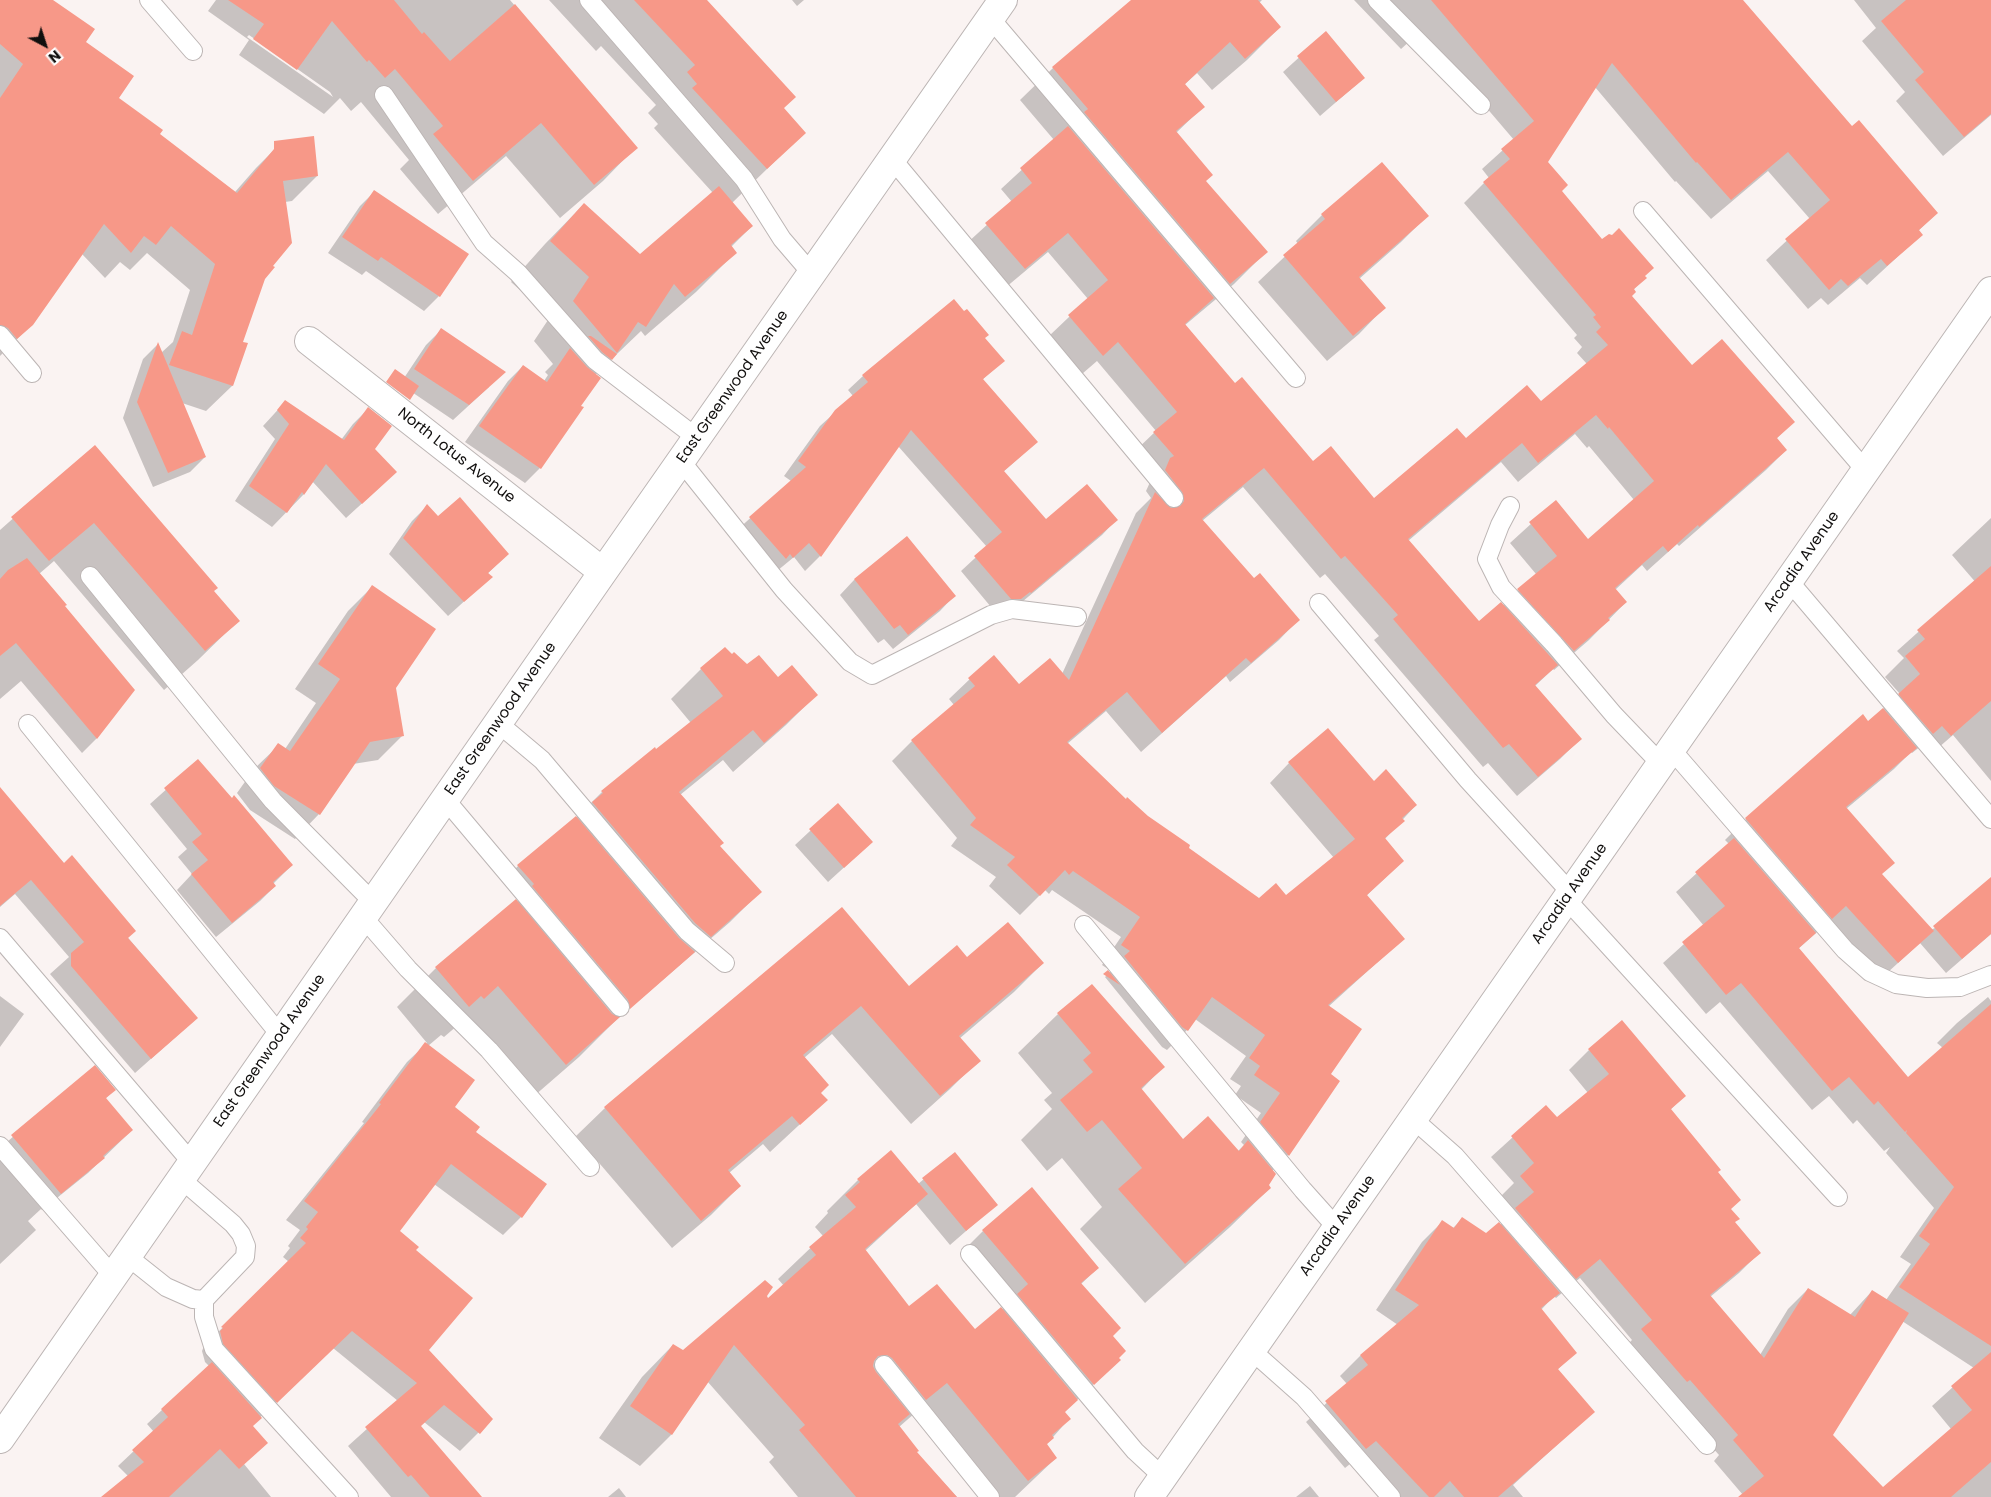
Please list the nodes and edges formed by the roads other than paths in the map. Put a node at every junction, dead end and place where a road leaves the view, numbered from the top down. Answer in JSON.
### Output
{"nodes":[{"id":1,"x":149,"y":0,"type":"edge"},
{"id":2,"x":589,"y":0,"type":"edge"},
{"id":3,"x":1377,"y":0,"type":"edge"},
{"id":4,"x":997,"y":9,"type":"edge"},
{"id":5,"x":193,"y":50,"type":"dead end"},
{"id":6,"x":384,"y":95,"type":"dead end"},
{"id":7,"x":1480,"y":105,"type":"dead end"},
{"id":8,"x":893,"y":160,"type":"junction"},
{"id":9,"x":1643,"y":211,"type":"dead end"},
{"id":10,"x":812,"y":274,"type":"junction"},
{"id":11,"x":1991,"y":291,"type":"edge"},
{"id":12,"x":0,"y":335,"type":"edge"},
{"id":13,"x":309,"y":340,"type":"dead end"},
{"id":14,"x":32,"y":373,"type":"dead end"},
{"id":15,"x":1296,"y":378,"type":"dead end"},
{"id":16,"x":697,"y":438,"type":"junction"},
{"id":17,"x":681,"y":461,"type":"junction"},
{"id":18,"x":1866,"y":471,"type":"junction"},
{"id":19,"x":1174,"y":498,"type":"dead end"},
{"id":20,"x":1510,"y":506,"type":"dead end"},
{"id":21,"x":603,"y":572,"type":"junction"},
{"id":22,"x":90,"y":576,"type":"dead end"},
{"id":23,"x":1789,"y":582,"type":"junction"},
{"id":24,"x":1319,"y":603,"type":"dead end"},
{"id":25,"x":1077,"y":617,"type":"dead end"},
{"id":26,"x":498,"y":723,"type":"junction"},
{"id":27,"x":28,"y":724,"type":"dead end"},
{"id":28,"x":1666,"y":756,"type":"junction"},
{"id":29,"x":445,"y":799,"type":"junction"},
{"id":30,"x":1991,"y":819,"type":"edge"},
{"id":31,"x":1569,"y":896,"type":"junction"},
{"id":32,"x":368,"y":910,"type":"junction"},
{"id":33,"x":1084,"y":925,"type":"dead end"},
{"id":34,"x":0,"y":938,"type":"edge"},
{"id":35,"x":725,"y":963,"type":"dead end"},
{"id":36,"x":1991,"y":975,"type":"edge"},
{"id":37,"x":620,"y":1007,"type":"dead end"},
{"id":38,"x":280,"y":1036,"type":"junction"},
{"id":39,"x":1413,"y":1119,"type":"junction"},
{"id":40,"x":0,"y":1146,"type":"edge"},
{"id":41,"x":590,"y":1167,"type":"dead end"},
{"id":42,"x":187,"y":1171,"type":"junction"},
{"id":43,"x":1838,"y":1197,"type":"dead end"},
{"id":44,"x":1337,"y":1228,"type":"junction"},
{"id":45,"x":970,"y":1254,"type":"dead end"},
{"id":46,"x":120,"y":1266,"type":"junction"},
{"id":47,"x":204,"y":1300,"type":"junction"},
{"id":48,"x":1251,"y":1350,"type":"junction"},
{"id":49,"x":884,"y":1365,"type":"dead end"},
{"id":50,"x":0,"y":1439,"type":"edge"},
{"id":51,"x":1707,"y":1445,"type":"dead end"},
{"id":52,"x":1156,"y":1487,"type":"edge"},
{"id":53,"x":349,"y":1497,"type":"edge"},
{"id":54,"x":990,"y":1497,"type":"edge"},
{"id":55,"x":1391,"y":1497,"type":"edge"}],
"edges":[{"from":1,"to":5,"type":"lane"},
{"from":2,"to":10,"type":"lane"},
{"from":3,"to":7,"type":"lane"},
{"from":4,"to":8,"type":"street","name":"East Greenwood Avenue"},
{"from":4,"to":15,"type":"lane"},
{"from":6,"to":16,"type":"lane"},
{"from":8,"to":10,"type":"street","name":"East Greenwood Avenue"},
{"from":8,"to":19,"type":"lane"},
{"from":9,"to":18,"type":"lane"},
{"from":10,"to":16,"type":"street","name":"East Greenwood Avenue"},
{"from":11,"to":18,"type":"street","name":"Arcadia Avenue"},
{"from":12,"to":14,"type":"lane"},
{"from":13,"to":21,"type":"street","name":"North Lotus Avenue"},
{"from":16,"to":17,"type":"street","name":"East Greenwood Avenue"},
{"from":17,"to":21,"type":"street","name":"East Greenwood Avenue"},
{"from":17,"to":25,"type":"lane"},
{"from":18,"to":23,"type":"street","name":"Arcadia Avenue"},
{"from":20,"to":28,"type":"lane"},
{"from":21,"to":26,"type":"street","name":"East Greenwood Avenue"},
{"from":22,"to":32,"type":"lane"},
{"from":23,"to":28,"type":"street","name":"Arcadia Avenue"},
{"from":23,"to":30,"type":"lane"},
{"from":24,"to":31,"type":"lane"},
{"from":26,"to":29,"type":"street","name":"East Greenwood Avenue"},
{"from":26,"to":35,"type":"lane"},
{"from":27,"to":38,"type":"lane"},
{"from":28,"to":31,"type":"street","name":"Arcadia Avenue"},
{"from":28,"to":36,"type":"lane"},
{"from":29,"to":32,"type":"street","name":"East Greenwood Avenue"},
{"from":29,"to":37,"type":"lane"},
{"from":31,"to":39,"type":"street","name":"Arcadia Avenue"},
{"from":31,"to":43,"type":"lane"},
{"from":32,"to":38,"type":"street","name":"East Greenwood Avenue"},
{"from":32,"to":41,"type":"lane"},
{"from":33,"to":44,"type":"lane"},
{"from":34,"to":42,"type":"lane"},
{"from":38,"to":42,"type":"street","name":"East Greenwood Avenue"},
{"from":39,"to":44,"type":"street","name":"Arcadia Avenue"},
{"from":39,"to":51,"type":"lane"},
{"from":40,"to":46,"type":"lane"},
{"from":42,"to":46,"type":"street","name":"East Greenwood Avenue"},
{"from":42,"to":47,"type":"lane"},
{"from":44,"to":48,"type":"street","name":"Arcadia Avenue"},
{"from":45,"to":52,"type":"lane"},
{"from":46,"to":47,"type":"lane"},
{"from":46,"to":50,"type":"street","name":"East Greenwood Avenue"},
{"from":47,"to":53,"type":"lane"},
{"from":48,"to":52,"type":"street","name":"Arcadia Avenue"},
{"from":48,"to":55,"type":"lane"},
{"from":49,"to":54,"type":"lane"}]}
